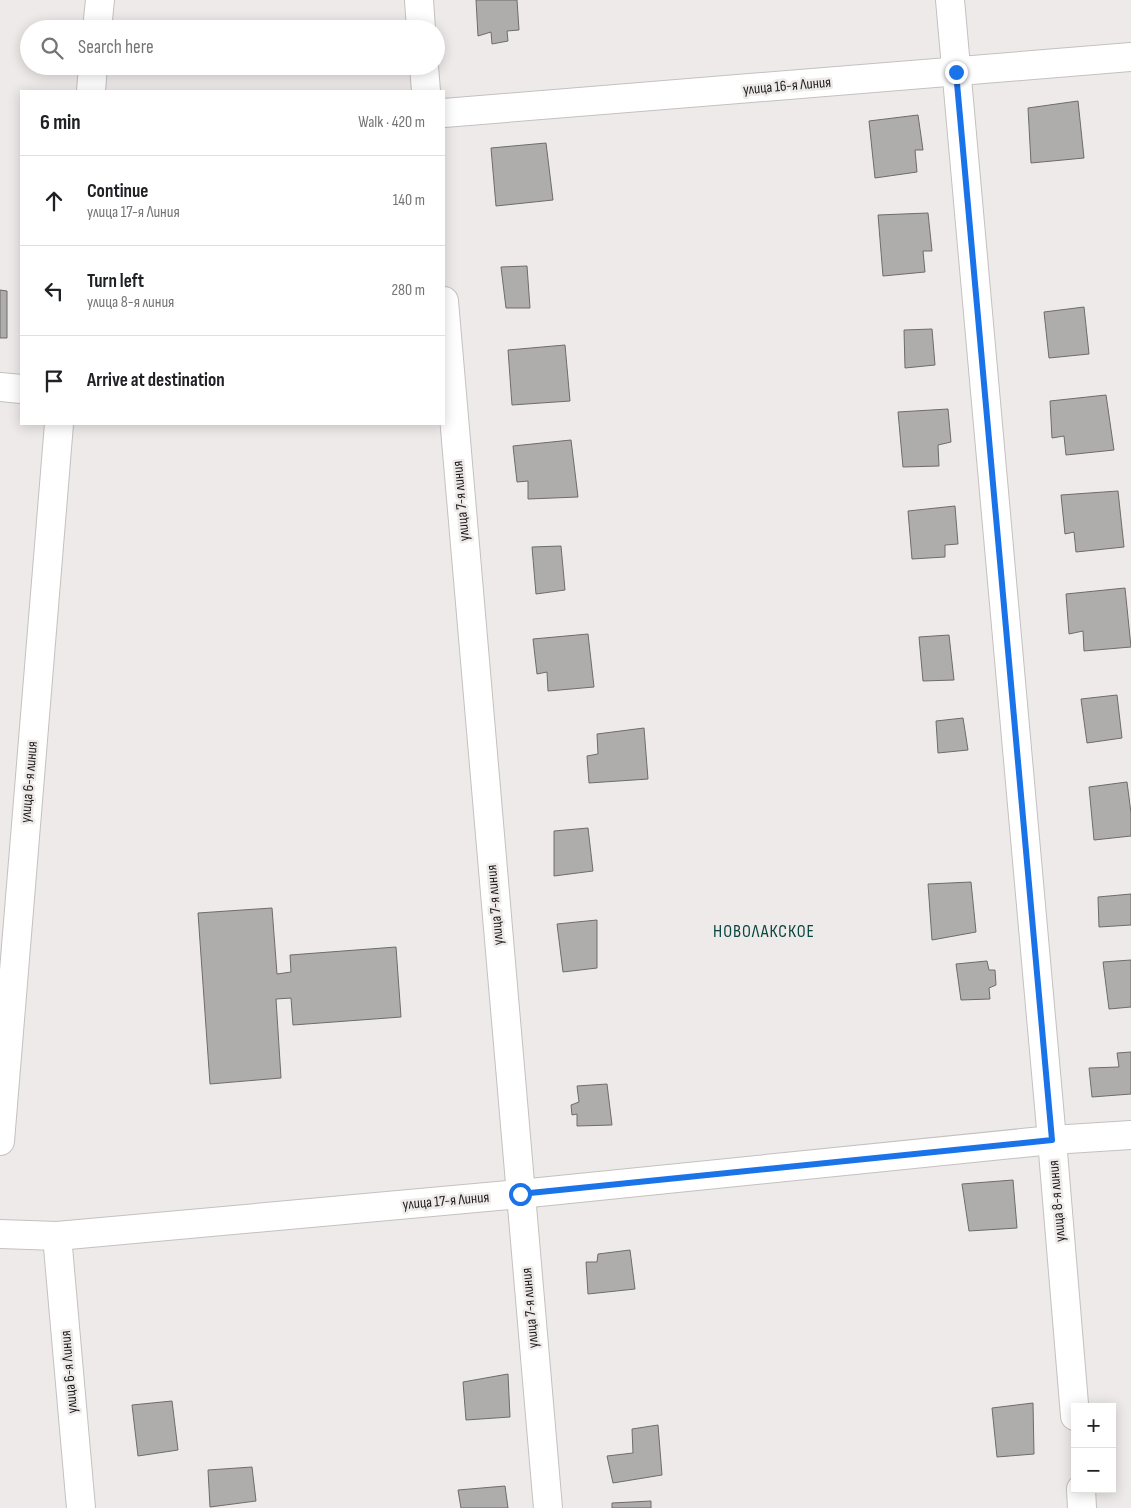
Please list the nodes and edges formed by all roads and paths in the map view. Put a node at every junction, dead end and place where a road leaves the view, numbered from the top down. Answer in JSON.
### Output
{"nodes":[{"id":1,"x":100,"y":0,"type":"edge"},
{"id":2,"x":419,"y":0,"type":"edge"},
{"id":3,"x":950,"y":0,"type":"edge"},
{"id":4,"x":98,"y":20,"type":"edge"},
{"id":5,"x":420,"y":20,"type":"edge"},
{"id":6,"x":1131,"y":57,"type":"edge"},
{"id":7,"x":956,"y":72,"type":"junction"},
{"id":8,"x":92,"y":75,"type":"edge"},
{"id":9,"x":425,"y":75,"type":"edge"},
{"id":10,"x":91,"y":90,"type":"edge"},
{"id":11,"x":426,"y":90,"type":"edge"},
{"id":12,"x":445,"y":113,"type":"edge"},
{"id":13,"x":445,"y":313,"type":"edge"},
{"id":14,"x":0,"y":387,"type":"edge"},
{"id":15,"x":20,"y":389,"type":"edge"},
{"id":16,"x":59,"y":425,"type":"edge"},
{"id":17,"x":1131,"y":1135,"type":"edge"},
{"id":18,"x":1052,"y":1140,"type":"junction"},
{"id":19,"x":0,"y":1141,"type":"edge"},
{"id":20,"x":520,"y":1194,"type":"junction"},
{"id":21,"x":0,"y":1234,"type":"edge"},
{"id":22,"x":58,"y":1236,"type":"junction"},
{"id":23,"x":1074,"y":1403,"type":"edge"},
{"id":24,"x":1081,"y":1493,"type":"edge"},
{"id":25,"x":80,"y":1508,"type":"edge"},
{"id":26,"x":548,"y":1508,"type":"edge"},
{"id":27,"x":1082,"y":1508,"type":"edge"}],
"edges":[{"from":1,"to":4,"type":"street"},
{"from":2,"to":5,"type":"street"},
{"from":3,"to":7,"type":"street","name":"улица 8-я линия"},
{"from":6,"to":7,"type":"street","name":"улица 16-я Линия"},
{"from":7,"to":12,"type":"street","name":"улица 16-я Линия"},
{"from":7,"to":18,"type":"street","name":"улица 8-я линия"},
{"from":8,"to":10,"type":"street"},
{"from":9,"to":11,"type":"street"},
{"from":13,"to":20,"type":"street","name":"улица 7-я линия"},
{"from":14,"to":15,"type":"street"},
{"from":16,"to":19,"type":"street","name":"улица 6-я линия"},
{"from":17,"to":18,"type":"street","name":"улица 17-я Линия"},
{"from":18,"to":20,"type":"street","name":"улица 17-я Линия"},
{"from":18,"to":23,"type":"street","name":"улица 8-я линия"},
{"from":20,"to":22,"type":"street","name":"улица 17-я Линия"},
{"from":20,"to":26,"type":"street","name":"улица 7-я линия"},
{"from":21,"to":22,"type":"street","name":"улица 17-я Линия"},
{"from":22,"to":25,"type":"street","name":"улица 6-я Линия"},
{"from":24,"to":27,"type":"street"}]}
